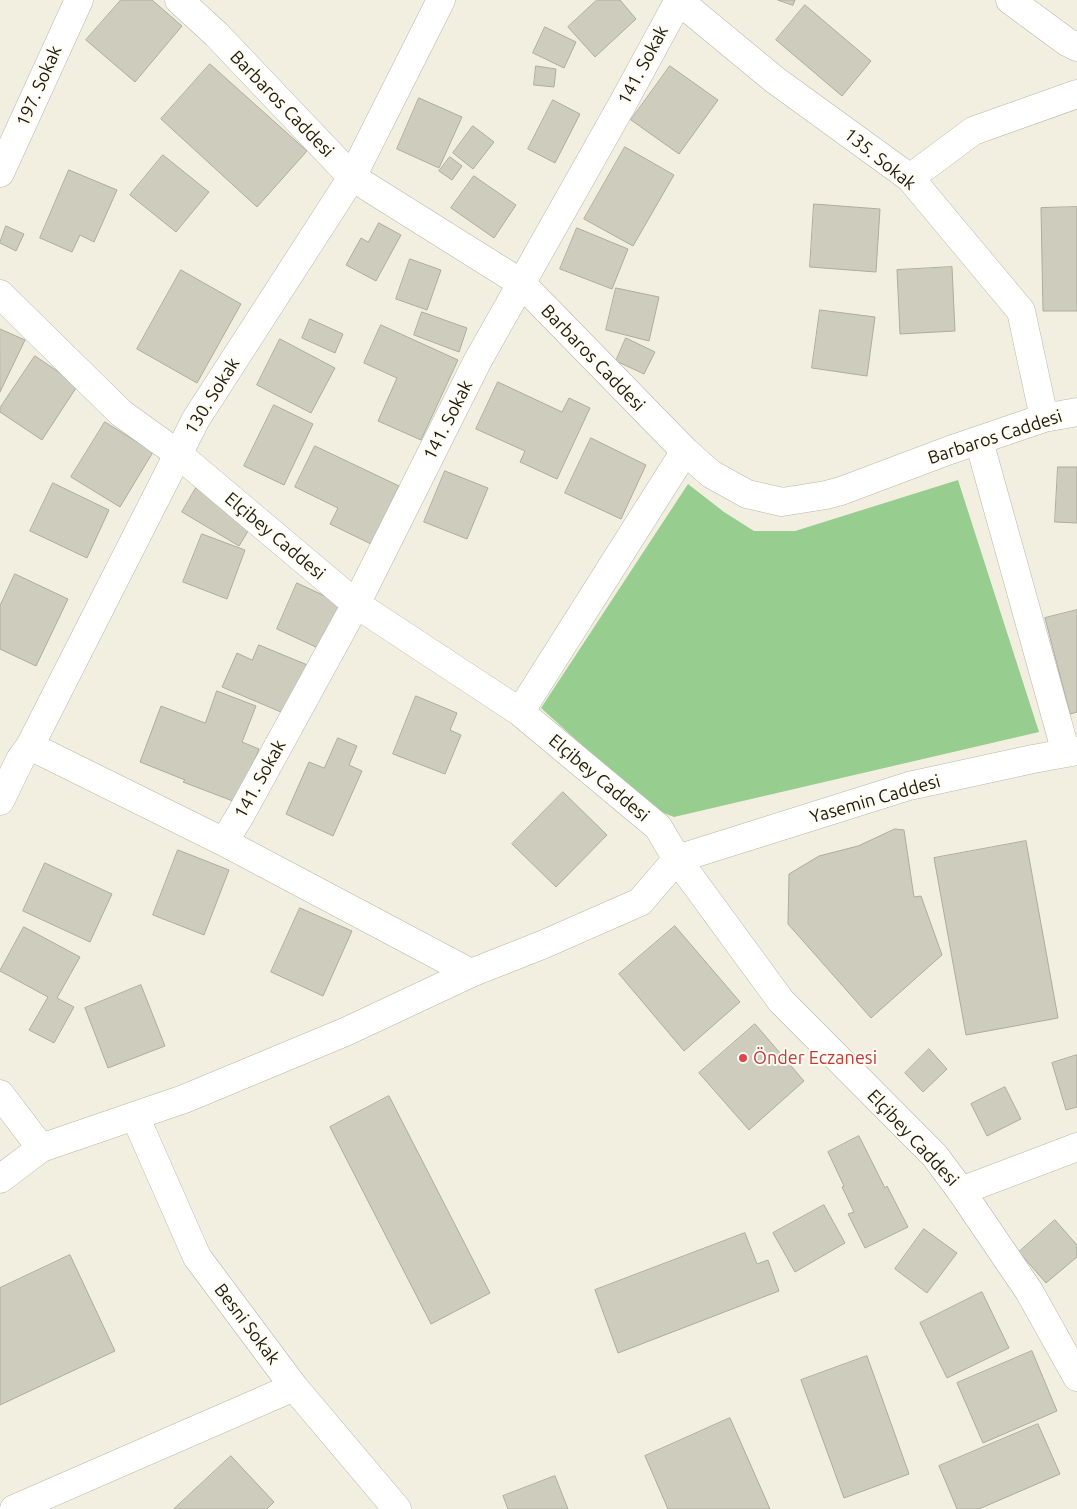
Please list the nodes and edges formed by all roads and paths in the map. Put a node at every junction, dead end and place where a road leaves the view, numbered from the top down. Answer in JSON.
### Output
{"nodes":[{"id":1,"x":79,"y":0,"type":"edge"},
{"id":2,"x":179,"y":0,"type":"edge"},
{"id":3,"x":441,"y":0,"type":"edge"},
{"id":4,"x":678,"y":0,"type":"edge"},
{"id":5,"x":1010,"y":0,"type":"edge"},
{"id":6,"x":1077,"y":47,"type":"edge"},
{"id":7,"x":1077,"y":94,"type":"edge"},
{"id":8,"x":0,"y":173,"type":"edge"},
{"id":9,"x":352,"y":177,"type":"junction"},
{"id":10,"x":910,"y":178,"type":"junction"},
{"id":11,"x":521,"y":284,"type":"junction"},
{"id":12,"x":0,"y":294,"type":"edge"},
{"id":13,"x":1077,"y":412,"type":"edge"},
{"id":14,"x":1044,"y":418,"type":"junction"},
{"id":15,"x":979,"y":440,"type":"junction"},
{"id":16,"x":685,"y":451,"type":"junction"},
{"id":17,"x":178,"y":454,"type":"junction"},
{"id":18,"x":356,"y":604,"type":"junction"},
{"id":19,"x":520,"y":712,"type":"junction"},
{"id":20,"x":30,"y":746,"type":"junction"},
{"id":21,"x":1071,"y":752,"type":"edge"},
{"id":22,"x":0,"y":801,"type":"edge"},
{"id":23,"x":224,"y":842,"type":"junction"},
{"id":24,"x":676,"y":859,"type":"junction"},
{"id":25,"x":471,"y":974,"type":"junction"},
{"id":26,"x":0,"y":1094,"type":"edge"},
{"id":27,"x":135,"y":1116,"type":"junction"},
{"id":28,"x":1077,"y":1147,"type":"edge"},
{"id":29,"x":41,"y":1148,"type":"junction"},
{"id":30,"x":0,"y":1179,"type":"edge"},
{"id":31,"x":962,"y":1190,"type":"junction"},
{"id":32,"x":1075,"y":1371,"type":"edge"},
{"id":33,"x":294,"y":1387,"type":"junction"},
{"id":34,"x":14,"y":1509,"type":"edge"},
{"id":35,"x":396,"y":1509,"type":"edge"}],
"edges":[{"from":1,"to":8,"type":"street","name":"197. Sokak"},
{"from":2,"to":9,"type":"street","name":"Barbaros Caddesi"},
{"from":3,"to":9,"type":"street","name":"130. Sokak"},
{"from":4,"to":10,"type":"street","name":"135. Sokak"},
{"from":4,"to":11,"type":"street","name":"141. Sokak"},
{"from":5,"to":6,"type":"street"},
{"from":7,"to":10,"type":"street"},
{"from":9,"to":11,"type":"street","name":"Barbaros Caddesi"},
{"from":9,"to":17,"type":"street","name":"130. Sokak"},
{"from":10,"to":14,"type":"street","name":"135. Sokak"},
{"from":11,"to":16,"type":"street","name":"Barbaros Caddesi"},
{"from":11,"to":18,"type":"street","name":"141. Sokak"},
{"from":12,"to":17,"type":"street","name":"Elçibey Caddesi"},
{"from":13,"to":14,"type":"street","name":"Barbaros Caddesi"},
{"from":14,"to":15,"type":"street","name":"Barbaros Caddesi"},
{"from":15,"to":16,"type":"street","name":"Barbaros Caddesi"},
{"from":15,"to":21,"type":"street"},
{"from":16,"to":19,"type":"street"},
{"from":17,"to":18,"type":"street","name":"Elçibey Caddesi"},
{"from":17,"to":20,"type":"street","name":"130. Sokak"},
{"from":18,"to":19,"type":"street","name":"Elçibey Caddesi"},
{"from":18,"to":23,"type":"street","name":"141. Sokak"},
{"from":19,"to":24,"type":"street","name":"Elçibey Caddesi"},
{"from":20,"to":22,"type":"street","name":"130. Sokak"},
{"from":20,"to":23,"type":"street"},
{"from":21,"to":24,"type":"street","name":"Yasemin Caddesi"},
{"from":23,"to":25,"type":"street"},
{"from":24,"to":25,"type":"street"},
{"from":24,"to":31,"type":"street","name":"Elçibey Caddesi"},
{"from":25,"to":27,"type":"street"},
{"from":26,"to":29,"type":"street"},
{"from":27,"to":29,"type":"street"},
{"from":27,"to":33,"type":"street","name":"Besni Sokak"},
{"from":28,"to":31,"type":"street"},
{"from":29,"to":30,"type":"street"},
{"from":31,"to":32,"type":"street","name":"Elçibey Caddesi"},
{"from":33,"to":34,"type":"street"},
{"from":33,"to":35,"type":"street","name":"Besni Sokak"}]}
